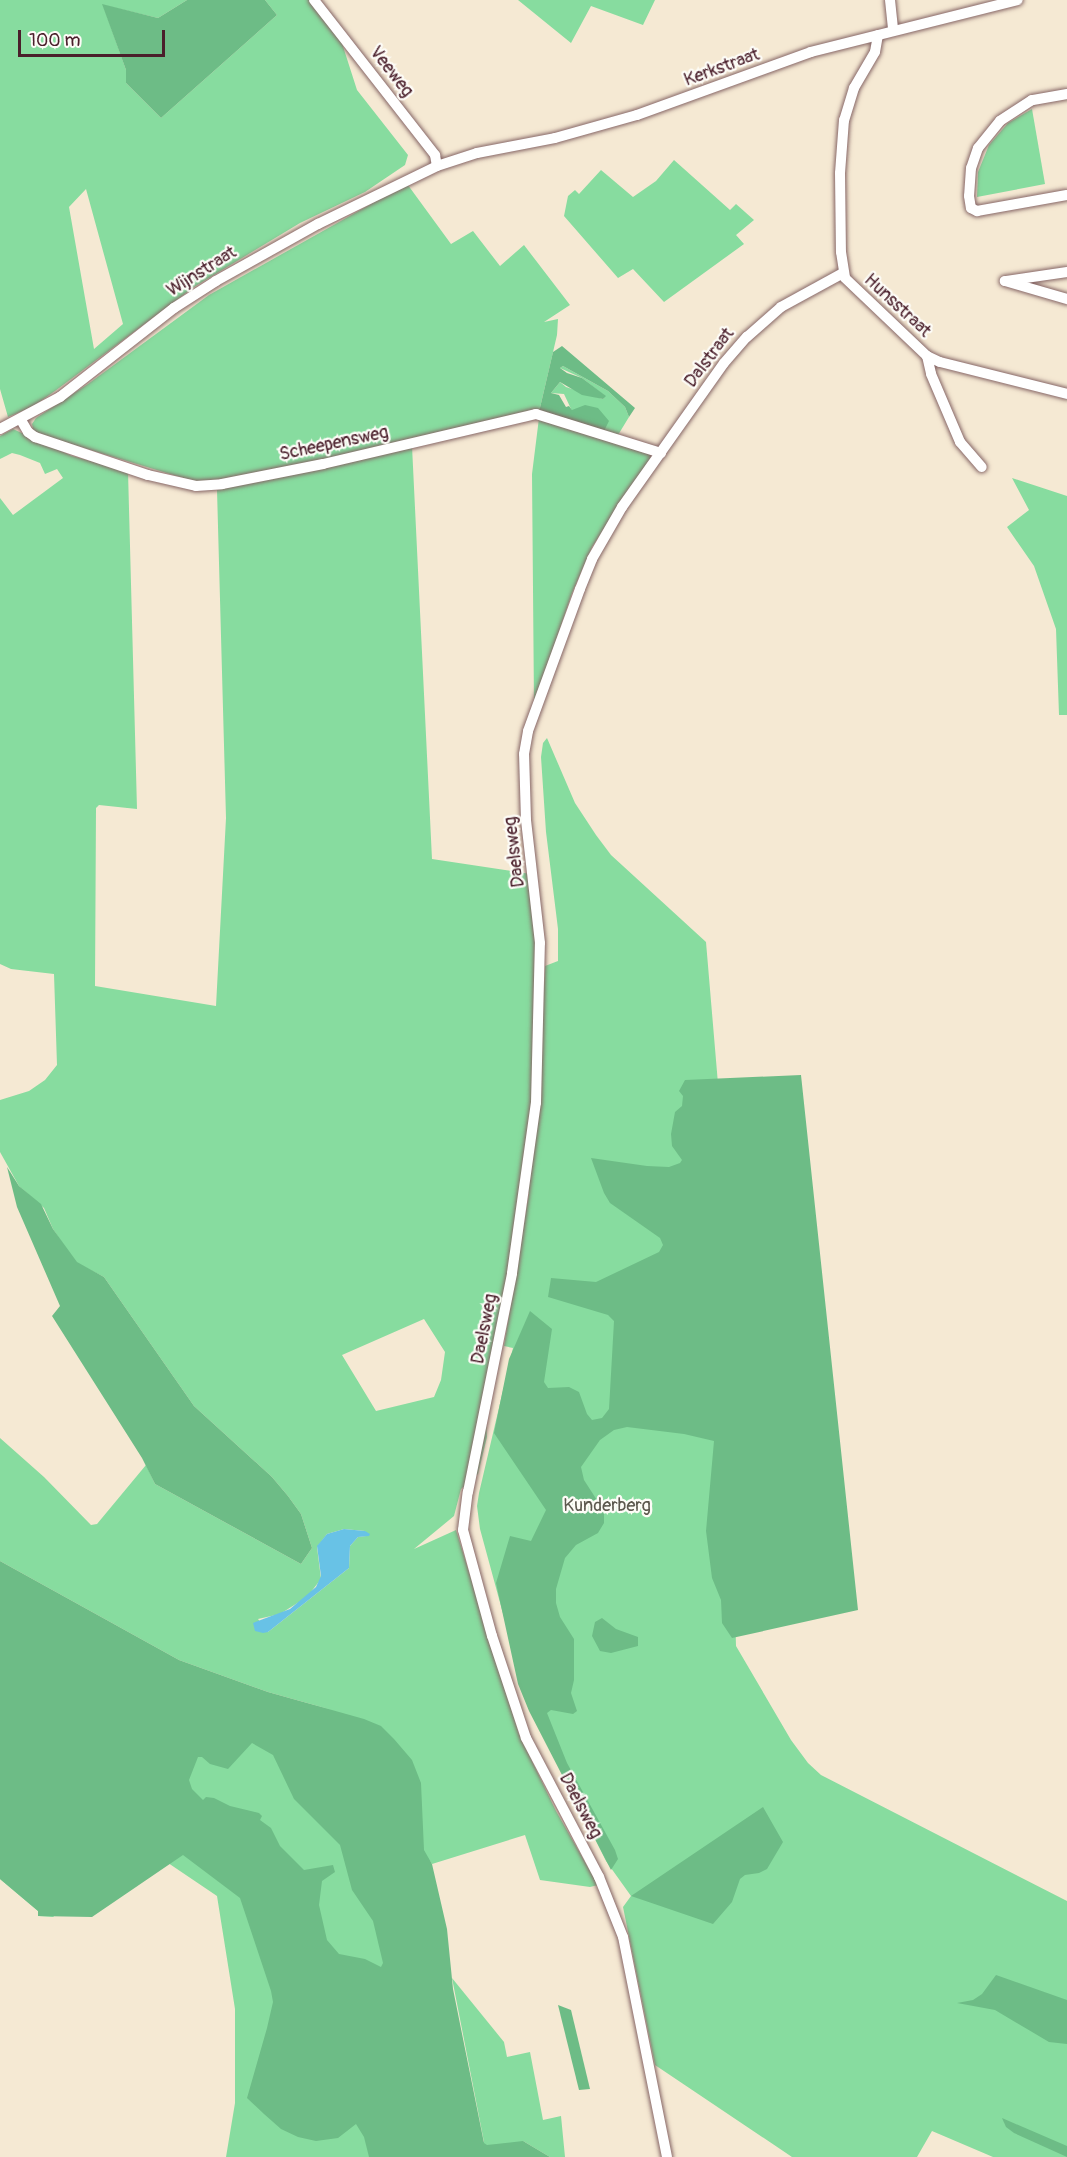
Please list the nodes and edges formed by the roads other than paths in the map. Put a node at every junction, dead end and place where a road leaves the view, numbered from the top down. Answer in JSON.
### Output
{"nodes":[{"id":1,"x":314,"y":0,"type":"edge"},
{"id":2,"x":890,"y":0,"type":"edge"},
{"id":3,"x":1018,"y":0,"type":"edge"},
{"id":4,"x":893,"y":30,"type":"junction"},
{"id":5,"x":878,"y":34,"type":"junction"},
{"id":6,"x":1067,"y":94,"type":"edge"},
{"id":7,"x":437,"y":166,"type":"junction"},
{"id":8,"x":1067,"y":195,"type":"edge"},
{"id":9,"x":1067,"y":272,"type":"edge"},
{"id":10,"x":843,"y":273,"type":"junction"},
{"id":11,"x":1067,"y":299,"type":"edge"},
{"id":12,"x":927,"y":356,"type":"junction"},
{"id":13,"x":1067,"y":394,"type":"edge"},
{"id":14,"x":21,"y":420,"type":"junction"},
{"id":15,"x":0,"y":429,"type":"edge"},
{"id":16,"x":661,"y":453,"type":"junction"},
{"id":17,"x":982,"y":468,"type":"dead end"},
{"id":18,"x":631,"y":494,"type":"joint"},
{"id":19,"x":668,"y":2157,"type":"edge"}],
"edges":[{"from":1,"to":7,"type":"street","name":"Veeweg"},
{"from":2,"to":4,"type":"street"},
{"from":3,"to":4,"type":"street","name":"Kerkstraat"},
{"from":4,"to":5,"type":"street","name":"Kerkstraat"},
{"from":5,"to":7,"type":"street","name":"Kerkstraat"},
{"from":5,"to":10,"type":"street","name":"Hunsstraat"},
{"from":6,"to":8,"type":"street"},
{"from":7,"to":14,"type":"street","name":"Wijnstraat"},
{"from":9,"to":11,"type":"street"},
{"from":10,"to":12,"type":"street","name":"Hunsstraat"},
{"from":10,"to":16,"type":"street","name":"Dalstraat"},
{"from":12,"to":13,"type":"street","name":"Hunsstraat"},
{"from":12,"to":17,"type":"street"},
{"from":14,"to":15,"type":"street","name":"Wijnstraat"},
{"from":14,"to":16,"type":"street","name":"Scheepensweg"},
{"from":16,"to":18,"type":"street","name":"Dalstraat"},
{"from":18,"to":19,"type":"street","name":"Daelsweg"}]}
